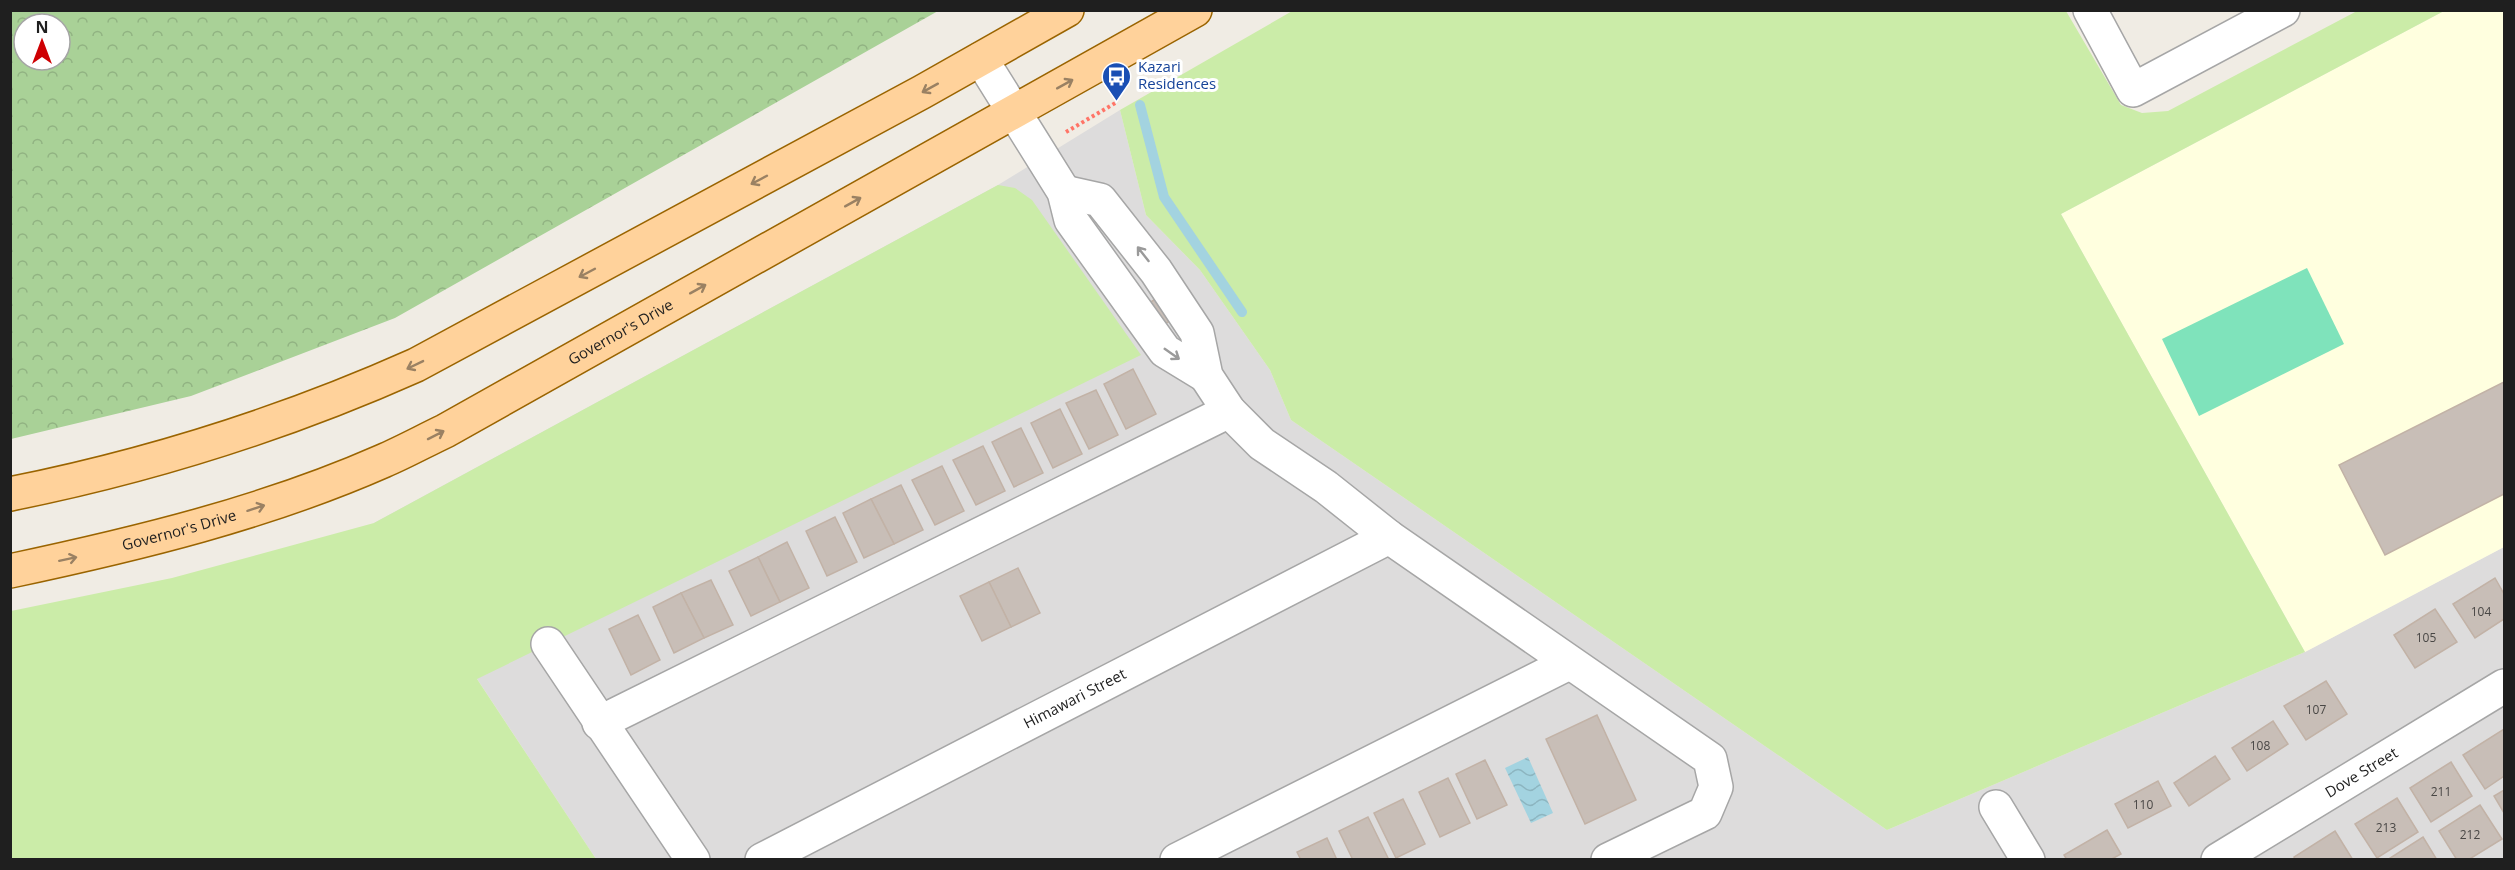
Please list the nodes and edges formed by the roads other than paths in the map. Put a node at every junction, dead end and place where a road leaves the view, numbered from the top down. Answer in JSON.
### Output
{"nodes":[{"id":1,"x":1067,"y":10,"type":"edge"},
{"id":2,"x":1195,"y":10,"type":"edge"},
{"id":3,"x":2090,"y":10,"type":"edge"},
{"id":4,"x":2283,"y":10,"type":"edge"},
{"id":5,"x":981,"y":59,"type":"junction"},
{"id":6,"x":1014,"y":112,"type":"junction"},
{"id":7,"x":1229,"y":411,"type":"junction"},
{"id":8,"x":10,"y":494,"type":"edge"},
{"id":9,"x":1389,"y":537,"type":"junction"},
{"id":10,"x":10,"y":571,"type":"edge"},
{"id":11,"x":548,"y":644,"type":"dead end"},
{"id":12,"x":1569,"y":663,"type":"junction"},
{"id":13,"x":2505,"y":686,"type":"edge"},
{"id":14,"x":599,"y":723,"type":"junction"},
{"id":15,"x":1996,"y":807,"type":"dead end"},
{"id":16,"x":693,"y":860,"type":"edge"},
{"id":17,"x":762,"y":860,"type":"edge"},
{"id":18,"x":1177,"y":860,"type":"edge"},
{"id":19,"x":1608,"y":860,"type":"edge"},
{"id":20,"x":2028,"y":860,"type":"edge"},
{"id":21,"x":2218,"y":860,"type":"edge"}],
"edges":[{"from":1,"to":5,"type":"main road"},
{"from":6,"to":2,"type":"main road","name":"Governor's Drive","one_way":true},
{"from":3,"to":4,"type":"street"},
{"from":5,"to":6,"type":"street"},
{"from":5,"to":8,"type":"main road","one_way":true},
{"from":6,"to":7,"type":"street"},
{"from":10,"to":6,"type":"main road","name":"Governor's Drive","one_way":true},
{"from":7,"to":9,"type":"street"},
{"from":7,"to":14,"type":"street"},
{"from":9,"to":12,"type":"street"},
{"from":9,"to":17,"type":"street","name":"Himawari Street"},
{"from":11,"to":14,"type":"street"},
{"from":12,"to":18,"type":"street"},
{"from":12,"to":19,"type":"street"},
{"from":13,"to":21,"type":"street","name":"Dove Street"},
{"from":14,"to":16,"type":"street"},
{"from":15,"to":20,"type":"street"}]}
